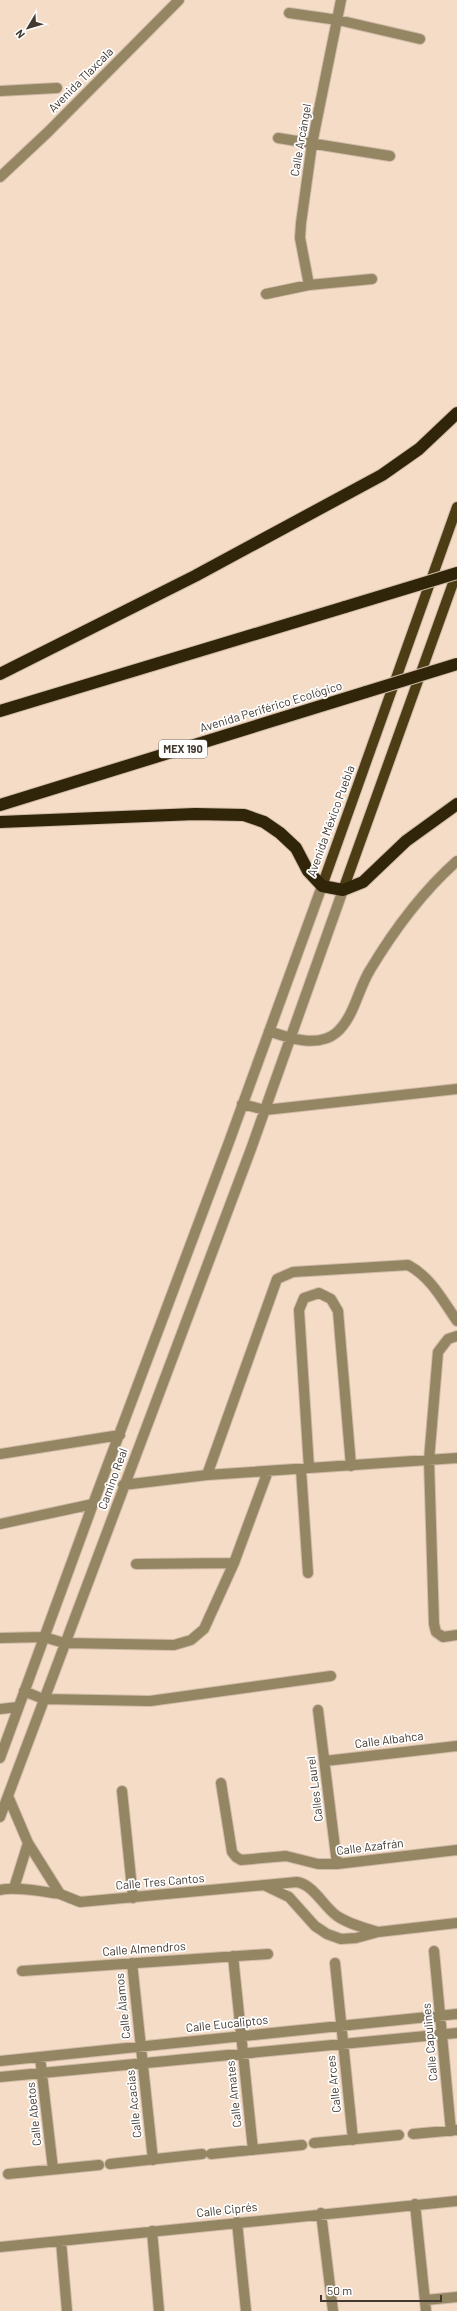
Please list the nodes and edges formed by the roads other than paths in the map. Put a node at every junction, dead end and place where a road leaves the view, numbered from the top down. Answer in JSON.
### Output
{"nodes":[{"id":1,"x":178,"y":0,"type":"edge"},
{"id":2,"x":341,"y":0,"type":"edge"},
{"id":3,"x":289,"y":13,"type":"dead end"},
{"id":4,"x":338,"y":20,"type":"junction"},
{"id":5,"x":420,"y":39,"type":"dead end"},
{"id":6,"x":57,"y":88,"type":"dead end"},
{"id":7,"x":0,"y":91,"type":"edge"},
{"id":8,"x":278,"y":138,"type":"dead end"},
{"id":9,"x":312,"y":144,"type":"junction"},
{"id":10,"x":390,"y":156,"type":"dead end"},
{"id":11,"x":0,"y":177,"type":"edge"},
{"id":12,"x":372,"y":279,"type":"dead end"},
{"id":13,"x":309,"y":285,"type":"junction"},
{"id":14,"x":266,"y":294,"type":"dead end"},
{"id":15,"x":457,"y":413,"type":"edge"},
{"id":16,"x":457,"y":507,"type":"edge"},
{"id":17,"x":457,"y":572,"type":"edge"},
{"id":18,"x":457,"y":664,"type":"edge"},
{"id":19,"x":0,"y":674,"type":"edge"},
{"id":20,"x":0,"y":711,"type":"edge"},
{"id":21,"x":457,"y":804,"type":"edge"},
{"id":22,"x":0,"y":805,"type":"edge"},
{"id":23,"x":0,"y":822,"type":"edge"},
{"id":24,"x":457,"y":861,"type":"edge"},
{"id":25,"x":322,"y":886,"type":"junction"},
{"id":26,"x":342,"y":890,"type":"junction"},
{"id":27,"x":269,"y":1031,"type":"junction"},
{"id":28,"x":290,"y":1038,"type":"junction"},
{"id":29,"x":457,"y":1089,"type":"edge"},
{"id":30,"x":242,"y":1104,"type":"junction"},
{"id":31,"x":265,"y":1110,"type":"junction"},
{"id":32,"x":229,"y":1142,"type":"joint"},
{"id":33,"x":457,"y":1322,"type":"edge"},
{"id":34,"x":457,"y":1336,"type":"edge"},
{"id":35,"x":120,"y":1435,"type":"junction"},
{"id":36,"x":0,"y":1454,"type":"edge"},
{"id":37,"x":457,"y":1458,"type":"edge"},
{"id":38,"x":429,"y":1460,"type":"junction"},
{"id":39,"x":351,"y":1466,"type":"junction"},
{"id":40,"x":305,"y":1469,"type":"junction"},
{"id":41,"x":268,"y":1471,"type":"junction"},
{"id":42,"x":207,"y":1475,"type":"junction"},
{"id":43,"x":124,"y":1485,"type":"junction"},
{"id":44,"x":93,"y":1504,"type":"junction"},
{"id":45,"x":0,"y":1524,"type":"edge"},
{"id":46,"x":234,"y":1563,"type":"junction"},
{"id":47,"x":136,"y":1564,"type":"dead end"},
{"id":48,"x":308,"y":1572,"type":"dead end"},
{"id":49,"x":457,"y":1636,"type":"edge"},
{"id":50,"x":44,"y":1637,"type":"junction"},
{"id":51,"x":0,"y":1638,"type":"edge"},
{"id":52,"x":64,"y":1643,"type":"junction"},
{"id":53,"x":331,"y":1676,"type":"dead end"},
{"id":54,"x":24,"y":1691,"type":"junction"},
{"id":55,"x":43,"y":1699,"type":"junction"},
{"id":56,"x":18,"y":1707,"type":"junction"},
{"id":57,"x":0,"y":1709,"type":"edge"},
{"id":58,"x":318,"y":1710,"type":"dead end"},
{"id":59,"x":457,"y":1746,"type":"edge"},
{"id":60,"x":0,"y":1758,"type":"edge"},
{"id":61,"x":324,"y":1761,"type":"junction"},
{"id":62,"x":221,"y":1783,"type":"dead end"},
{"id":63,"x":122,"y":1792,"type":"dead end"},
{"id":64,"x":8,"y":1796,"type":"junction"},
{"id":65,"x":0,"y":1817,"type":"edge"},
{"id":66,"x":28,"y":1843,"type":"junction"},
{"id":67,"x":457,"y":1850,"type":"edge"},
{"id":68,"x":337,"y":1864,"type":"junction"},
{"id":69,"x":264,"y":1885,"type":"junction"},
{"id":70,"x":14,"y":1888,"type":"junction"},
{"id":71,"x":0,"y":1890,"type":"edge"},
{"id":72,"x":60,"y":1894,"type":"junction"},
{"id":73,"x":133,"y":1898,"type":"junction"},
{"id":74,"x":457,"y":1923,"type":"edge"},
{"id":75,"x":378,"y":1932,"type":"junction"},
{"id":76,"x":434,"y":1951,"type":"dead end"},
{"id":77,"x":268,"y":1954,"type":"dead end"},
{"id":78,"x":233,"y":1956,"type":"junction"},
{"id":79,"x":132,"y":1963,"type":"junction"},
{"id":80,"x":335,"y":1963,"type":"dead end"},
{"id":81,"x":22,"y":1971,"type":"dead end"},
{"id":82,"x":457,"y":2014,"type":"edge"},
{"id":83,"x":441,"y":2016,"type":"junction"},
{"id":84,"x":341,"y":2026,"type":"junction"},
{"id":85,"x":457,"y":2033,"type":"edge"},
{"id":86,"x":442,"y":2035,"type":"junction"},
{"id":87,"x":242,"y":2036,"type":"junction"},
{"id":88,"x":343,"y":2044,"type":"junction"},
{"id":89,"x":141,"y":2046,"type":"junction"},
{"id":90,"x":243,"y":2054,"type":"junction"},
{"id":91,"x":40,"y":2056,"type":"junction"},
{"id":92,"x":0,"y":2061,"type":"edge"},
{"id":93,"x":143,"y":2064,"type":"junction"},
{"id":94,"x":42,"y":2073,"type":"junction"},
{"id":95,"x":0,"y":2077,"type":"edge"},
{"id":96,"x":454,"y":2130,"type":"edge"},
{"id":97,"x":413,"y":2134,"type":"dead end"},
{"id":98,"x":400,"y":2135,"type":"dead end"},
{"id":99,"x":353,"y":2140,"type":"junction"},
{"id":100,"x":314,"y":2143,"type":"dead end"},
{"id":101,"x":302,"y":2145,"type":"dead end"},
{"id":102,"x":253,"y":2150,"type":"junction"},
{"id":103,"x":153,"y":2160,"type":"junction"},
{"id":104,"x":110,"y":2164,"type":"dead end"},
{"id":105,"x":99,"y":2165,"type":"dead end"},
{"id":106,"x":53,"y":2169,"type":"junction"},
{"id":107,"x":8,"y":2174,"type":"dead end"},
{"id":108,"x":457,"y":2201,"type":"edge"},
{"id":109,"x":415,"y":2204,"type":"junction"},
{"id":110,"x":321,"y":2213,"type":"junction"},
{"id":111,"x":237,"y":2222,"type":"junction"},
{"id":112,"x":152,"y":2231,"type":"junction"},
{"id":113,"x":61,"y":2241,"type":"junction"},
{"id":114,"x":0,"y":2247,"type":"edge"},
{"id":115,"x":457,"y":2297,"type":"edge"},
{"id":116,"x":426,"y":2300,"type":"junction"},
{"id":117,"x":67,"y":2311,"type":"edge"},
{"id":118,"x":158,"y":2311,"type":"edge"},
{"id":119,"x":246,"y":2311,"type":"edge"},
{"id":120,"x":332,"y":2311,"type":"edge"},
{"id":121,"x":426,"y":2311,"type":"edge"}],
"edges":[{"from":1,"to":11,"type":"street","name":"Avenida Tlaxcala"},
{"from":2,"to":4,"type":"street","name":"Calle Arcángel"},
{"from":3,"to":4,"type":"street"},
{"from":4,"to":5,"type":"street"},
{"from":4,"to":9,"type":"street","name":"Calle Arcángel"},
{"from":6,"to":7,"type":"street"},
{"from":8,"to":9,"type":"street"},
{"from":9,"to":10,"type":"street"},
{"from":9,"to":13,"type":"street","name":"Calle Arcángel"},
{"from":12,"to":13,"type":"street"},
{"from":13,"to":14,"type":"street"},
{"from":15,"to":19,"type":"highway"},
{"from":16,"to":25,"type":"main road","name":"Avenida México Puebla"},
{"from":17,"to":20,"type":"highway","bridge":true},
{"from":17,"to":26,"type":"main road"},
{"from":18,"to":22,"type":"highway","name":"Avenida Periférico Ecológico","number":"MEX 190","bridge":true},
{"from":21,"to":26,"type":"highway"},
{"from":23,"to":25,"type":"highway"},
{"from":24,"to":28,"type":"street"},
{"from":25,"to":26,"type":"highway"},
{"from":25,"to":27,"type":"street","name":"Avenida México Puebla"},
{"from":26,"to":28,"type":"street"},
{"from":27,"to":28,"type":"street"},
{"from":27,"to":30,"type":"street","name":"Avenida México Puebla"},
{"from":28,"to":31,"type":"street"},
{"from":29,"to":31,"type":"street"},
{"from":30,"to":31,"type":"street"},
{"from":30,"to":32,"type":"street","name":"Avenida México Puebla"},
{"from":31,"to":43,"type":"street","name":"Camino Real"},
{"from":32,"to":35,"type":"street","name":"Camino Real"},
{"from":33,"to":42,"type":"street"},
{"from":34,"to":38,"type":"street"},
{"from":35,"to":36,"type":"street"},
{"from":35,"to":44,"type":"street","name":"Camino Real"},
{"from":37,"to":38,"type":"street"},
{"from":38,"to":39,"type":"street"},
{"from":38,"to":49,"type":"street"},
{"from":39,"to":40,"type":"street"},
{"from":39,"to":40,"type":"street"},
{"from":40,"to":41,"type":"street"},
{"from":40,"to":48,"type":"street"},
{"from":41,"to":42,"type":"street"},
{"from":41,"to":46,"type":"street"},
{"from":42,"to":43,"type":"street"},
{"from":43,"to":52,"type":"street","name":"Camino Real"},
{"from":44,"to":45,"type":"street"},
{"from":44,"to":50,"type":"street","name":"Camino Real"},
{"from":46,"to":47,"type":"street"},
{"from":46,"to":52,"type":"street"},
{"from":50,"to":51,"type":"street"},
{"from":50,"to":52,"type":"street"},
{"from":50,"to":54,"type":"street","name":"Camino Real"},
{"from":52,"to":55,"type":"street","name":"Camino Real"},
{"from":53,"to":55,"type":"street"},
{"from":54,"to":55,"type":"street"},
{"from":54,"to":56,"type":"street","name":"Camino Real"},
{"from":55,"to":64,"type":"street","name":"Camino Real"},
{"from":56,"to":57,"type":"street"},
{"from":56,"to":60,"type":"street","name":"Camino Real"},
{"from":58,"to":61,"type":"street","name":"Calles Laurel"},
{"from":59,"to":61,"type":"street","name":"Calle Albahca"},
{"from":61,"to":68,"type":"street","name":"Calles Laurel"},
{"from":62,"to":68,"type":"street","name":"Calle Azafrán"},
{"from":63,"to":73,"type":"street"},
{"from":64,"to":65,"type":"street","name":"Camino Real"},
{"from":64,"to":66,"type":"street"},
{"from":66,"to":70,"type":"street"},
{"from":66,"to":72,"type":"street"},
{"from":67,"to":68,"type":"street","name":"Calle Azafrán"},
{"from":69,"to":73,"type":"street","name":"Calle Tres Cantos"},
{"from":69,"to":75,"type":"street","name":"Calle Tres Cantos"},
{"from":69,"to":75,"type":"street","name":"Calle Tres Cantos"},
{"from":70,"to":71,"type":"street","name":"Calle Tres Cantos"},
{"from":70,"to":72,"type":"street","name":"Calle Tres Cantos"},
{"from":72,"to":73,"type":"street","name":"Calle Tres Cantos"},
{"from":74,"to":75,"type":"street","name":"Calle Tres Cantos"},
{"from":76,"to":83,"type":"street","name":"Calle Capulines"},
{"from":77,"to":78,"type":"street","name":"Calle Almendros"},
{"from":78,"to":79,"type":"street","name":"Calle Almendros"},
{"from":78,"to":87,"type":"street","name":"Calle Amates"},
{"from":79,"to":81,"type":"street","name":"Calle Almendros"},
{"from":79,"to":89,"type":"street","name":"Calle Álamos"},
{"from":80,"to":84,"type":"street","name":"Calle Arces"},
{"from":82,"to":83,"type":"street","name":"Calle Eucaliptos"},
{"from":83,"to":84,"type":"street","name":"Calle Eucaliptos"},
{"from":83,"to":86,"type":"street","name":"Calle Capulines"},
{"from":84,"to":87,"type":"street","name":"Calle Eucaliptos"},
{"from":84,"to":88,"type":"street","name":"Calle Arces"},
{"from":85,"to":86,"type":"street"},
{"from":86,"to":88,"type":"street"},
{"from":86,"to":96,"type":"street","name":"Calle Capulines"},
{"from":87,"to":89,"type":"street","name":"Calle Eucaliptos"},
{"from":87,"to":90,"type":"street","name":"Calle Amates"},
{"from":88,"to":90,"type":"street"},
{"from":88,"to":99,"type":"street","name":"Calle Arces"},
{"from":89,"to":91,"type":"street","name":"Calle Eucaliptos"},
{"from":89,"to":93,"type":"street","name":"Calle Acacias"},
{"from":90,"to":93,"type":"street"},
{"from":90,"to":102,"type":"street","name":"Calle Amates"},
{"from":91,"to":92,"type":"street","name":"Calle Eucaliptos"},
{"from":91,"to":94,"type":"street","name":"Calle Abetos"},
{"from":93,"to":94,"type":"street"},
{"from":93,"to":103,"type":"street","name":"Calle Acacias"},
{"from":94,"to":95,"type":"street"},
{"from":94,"to":106,"type":"street","name":"Calle Abetos"},
{"from":96,"to":97,"type":"street"},
{"from":98,"to":99,"type":"street"},
{"from":99,"to":100,"type":"street"},
{"from":101,"to":102,"type":"street"},
{"from":102,"to":103,"type":"street"},
{"from":103,"to":104,"type":"street"},
{"from":105,"to":106,"type":"street"},
{"from":106,"to":107,"type":"street"},
{"from":108,"to":109,"type":"street","name":"Calle Ciprés"},
{"from":109,"to":110,"type":"street","name":"Calle Ciprés"},
{"from":109,"to":116,"type":"street"},
{"from":110,"to":111,"type":"street","name":"Calle Ciprés"},
{"from":110,"to":120,"type":"street"},
{"from":111,"to":112,"type":"street","name":"Calle Ciprés"},
{"from":111,"to":119,"type":"street"},
{"from":112,"to":113,"type":"street","name":"Calle Ciprés"},
{"from":112,"to":118,"type":"street"},
{"from":113,"to":114,"type":"street","name":"Calle Ciprés"},
{"from":113,"to":117,"type":"street"},
{"from":115,"to":116,"type":"street"},
{"from":116,"to":121,"type":"street"}]}
